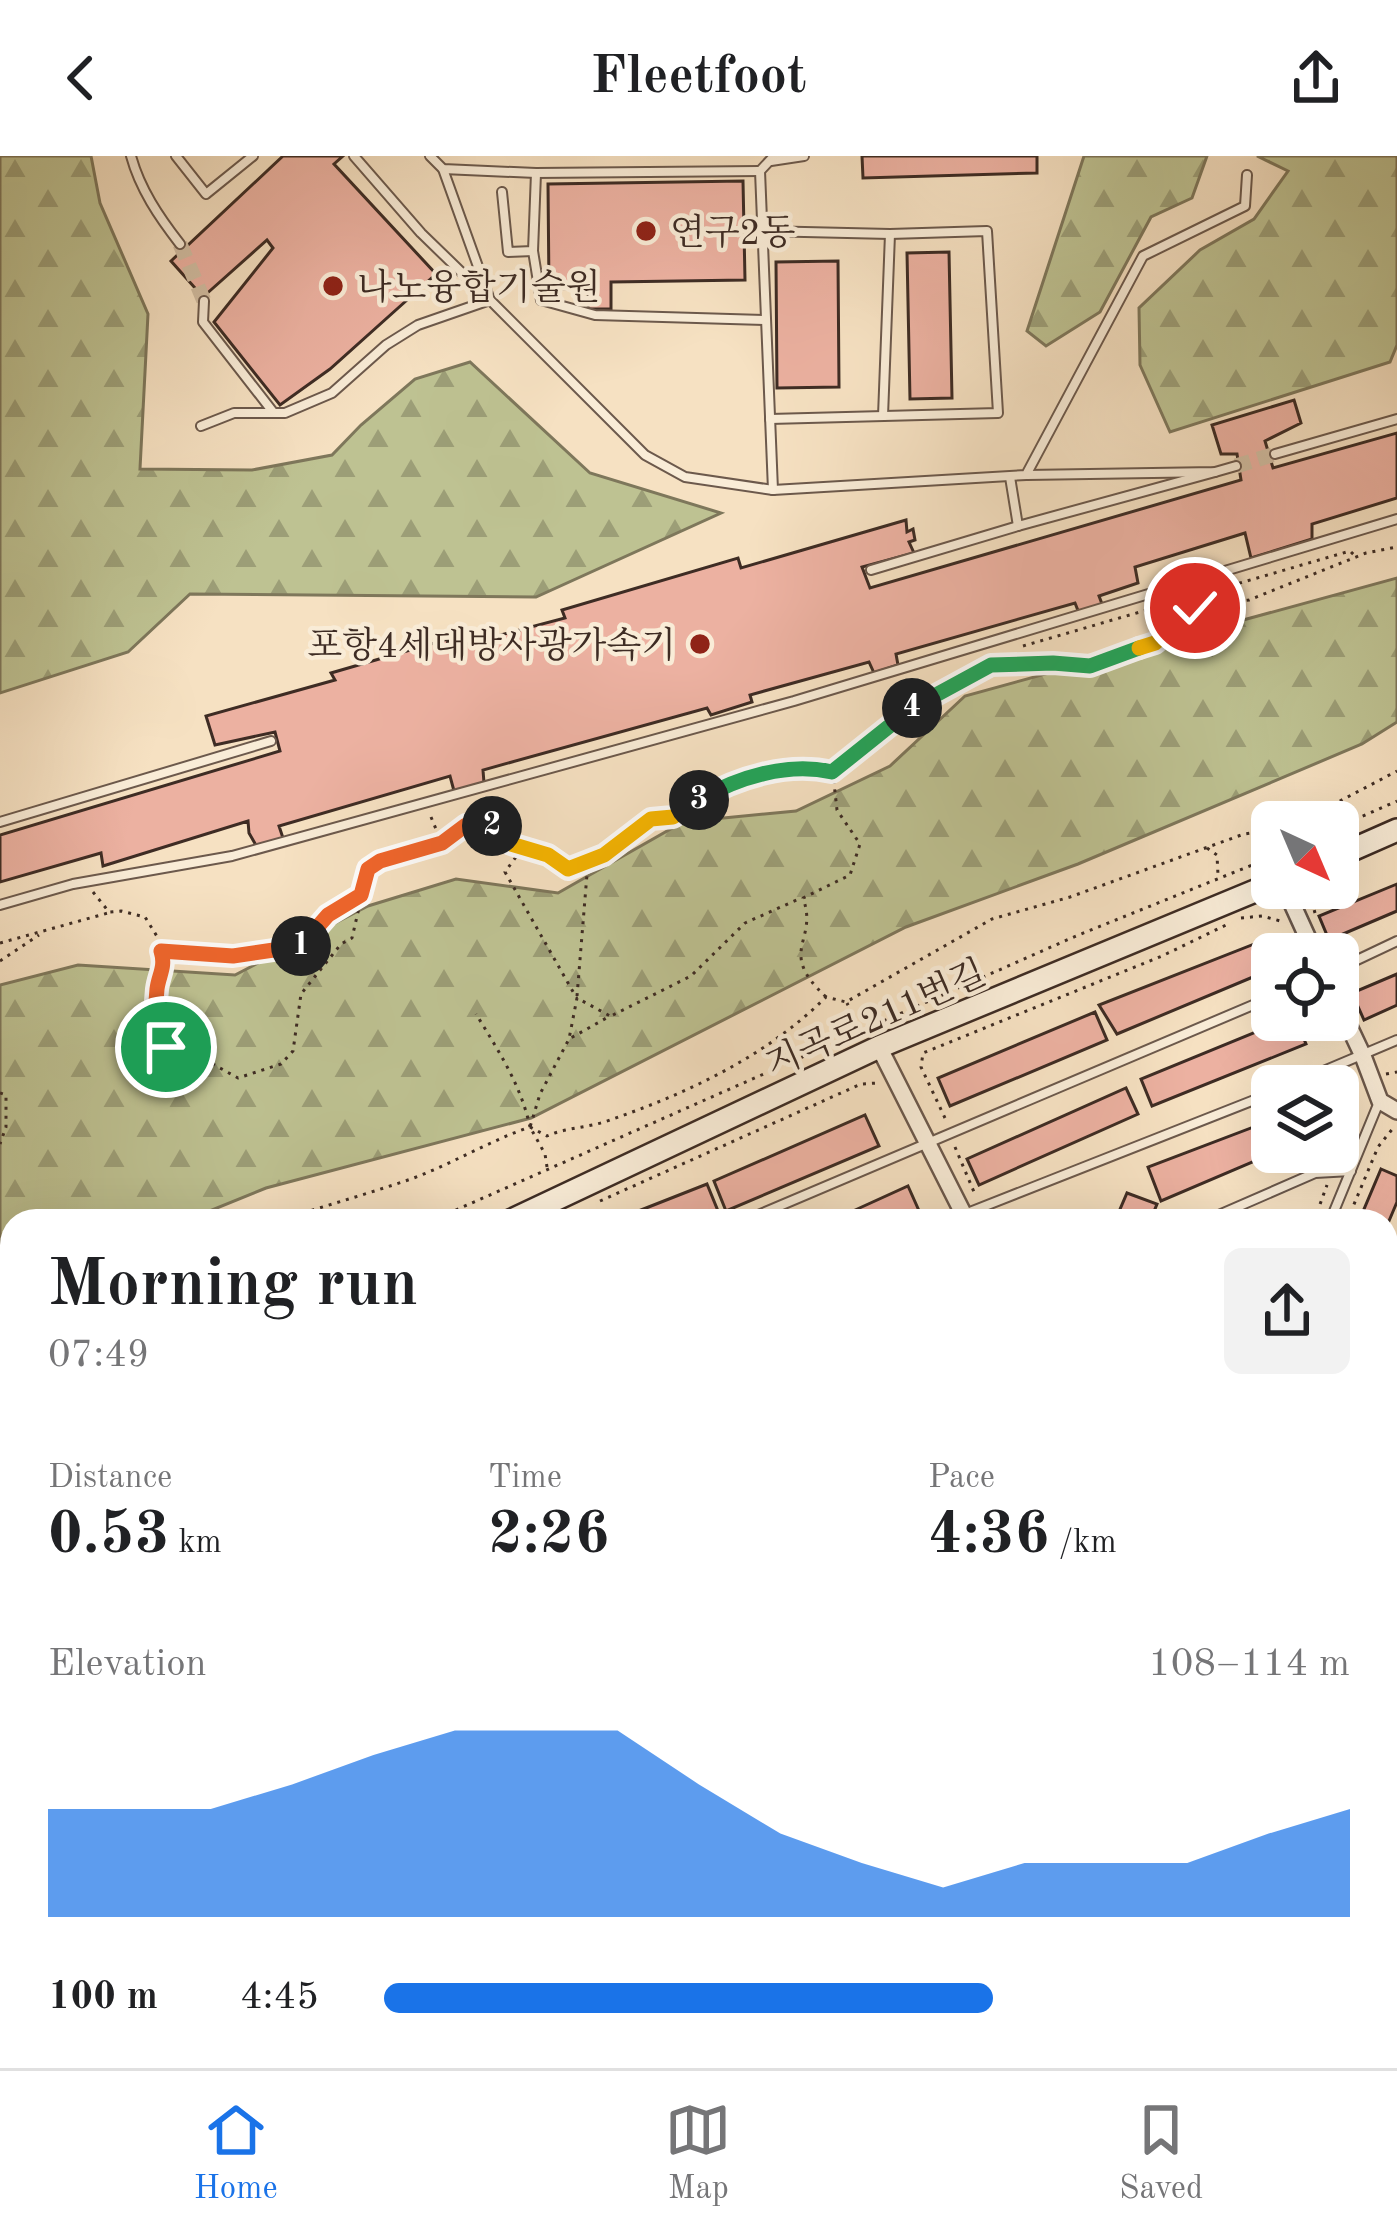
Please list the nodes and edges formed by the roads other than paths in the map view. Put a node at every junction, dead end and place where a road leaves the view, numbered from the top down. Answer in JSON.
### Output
{"nodes":[{"id":1,"x":131,"y":156,"type":"edge"},
{"id":2,"x":176,"y":156,"type":"edge"},
{"id":3,"x":253,"y":156,"type":"edge"},
{"id":4,"x":354,"y":156,"type":"edge"},
{"id":5,"x":430,"y":156,"type":"edge"},
{"id":6,"x":804,"y":156,"type":"edge"},
{"id":7,"x":772,"y":159,"type":"edge"},
{"id":8,"x":443,"y":169,"type":"junction"},
{"id":9,"x":760,"y":171,"type":"junction"},
{"id":10,"x":536,"y":172,"type":"junction"},
{"id":11,"x":1247,"y":176,"type":"dead end"},
{"id":12,"x":502,"y":191,"type":"dead end"},
{"id":13,"x":761,"y":231,"type":"junction"},
{"id":14,"x":890,"y":234,"type":"junction"},
{"id":15,"x":180,"y":244,"type":"tunnel mouth"},
{"id":16,"x":533,"y":251,"type":"junction"},
{"id":17,"x":490,"y":300,"type":"junction"},
{"id":18,"x":204,"y":301,"type":"tunnel mouth"},
{"id":19,"x":765,"y":320,"type":"junction"},
{"id":20,"x":274,"y":413,"type":"junction"},
{"id":21,"x":884,"y":416,"type":"junction"},
{"id":22,"x":770,"y":419,"type":"junction"},
{"id":23,"x":1397,"y":419,"type":"edge"},
{"id":24,"x":201,"y":426,"type":"dead end"},
{"id":25,"x":1275,"y":454,"type":"tunnel mouth"},
{"id":26,"x":1236,"y":466,"type":"tunnel mouth"},
{"id":27,"x":1215,"y":472,"type":"junction"},
{"id":28,"x":1026,"y":476,"type":"junction"},
{"id":29,"x":1010,"y":477,"type":"junction"},
{"id":30,"x":773,"y":490,"type":"junction"},
{"id":31,"x":1397,"y":518,"type":"edge"},
{"id":32,"x":1018,"y":526,"type":"junction"},
{"id":33,"x":872,"y":570,"type":"dead end"},
{"id":34,"x":271,"y":742,"type":"dead end"},
{"id":35,"x":0,"y":822,"type":"edge"},
{"id":36,"x":1397,"y":830,"type":"edge"},
{"id":37,"x":1359,"y":847,"type":"edge"},
{"id":38,"x":1251,"y":893,"type":"edge"},
{"id":39,"x":0,"y":905,"type":"edge"},
{"id":40,"x":1397,"y":941,"type":"edge"},
{"id":41,"x":1359,"y":959,"type":"edge"},
{"id":42,"x":1251,"y":1007,"type":"edge"},
{"id":43,"x":1397,"y":1040,"type":"edge"},
{"id":44,"x":1356,"y":1041,"type":"edge"},
{"id":45,"x":880,"y":1047,"type":"junction"},
{"id":46,"x":1363,"y":1056,"type":"junction"},
{"id":47,"x":1340,"y":1065,"type":"edge"},
{"id":48,"x":1380,"y":1101,"type":"junction"},
{"id":49,"x":1251,"y":1102,"type":"edge"},
{"id":50,"x":1397,"y":1111,"type":"edge"},
{"id":51,"x":930,"y":1143,"type":"junction"},
{"id":52,"x":1359,"y":1152,"type":"edge"},
{"id":53,"x":1315,"y":1173,"type":"edge"},
{"id":54,"x":1350,"y":1173,"type":"edge"},
{"id":55,"x":536,"y":1209,"type":"edge"},
{"id":56,"x":773,"y":1209,"type":"edge"},
{"id":57,"x":962,"y":1209,"type":"edge"},
{"id":58,"x":988,"y":1209,"type":"edge"},
{"id":59,"x":1232,"y":1209,"type":"edge"},
{"id":60,"x":1335,"y":1209,"type":"edge"}],
"edges":[{"from":1,"to":15,"type":"lane"},
{"from":2,"to":3,"type":"lane"},
{"from":4,"to":17,"type":"lane"},
{"from":5,"to":8,"type":"lane"},
{"from":6,"to":7,"type":"lane"},
{"from":7,"to":9,"type":"lane"},
{"from":8,"to":10,"type":"lane"},
{"from":8,"to":17,"type":"lane"},
{"from":9,"to":10,"type":"lane"},
{"from":9,"to":13,"type":"lane"},
{"from":10,"to":16,"type":"lane"},
{"from":11,"to":28,"type":"lane"},
{"from":12,"to":16,"type":"lane"},
{"from":13,"to":14,"type":"lane"},
{"from":13,"to":19,"type":"lane"},
{"from":14,"to":21,"type":"lane"},
{"from":14,"to":21,"type":"lane"},
{"from":16,"to":19,"type":"lane"},
{"from":17,"to":20,"type":"lane"},
{"from":17,"to":30,"type":"lane"},
{"from":18,"to":20,"type":"lane"},
{"from":19,"to":22,"type":"lane"},
{"from":20,"to":24,"type":"lane"},
{"from":21,"to":22,"type":"lane"},
{"from":22,"to":30,"type":"lane"},
{"from":23,"to":25,"type":"lane"},
{"from":26,"to":27,"type":"lane"},
{"from":27,"to":28,"type":"lane"},
{"from":27,"to":32,"type":"lane"},
{"from":28,"to":29,"type":"lane"},
{"from":29,"to":30,"type":"lane"},
{"from":29,"to":32,"type":"lane"},
{"from":31,"to":39,"type":"lane"},
{"from":32,"to":33,"type":"lane"},
{"from":34,"to":35,"type":"lane"},
{"from":36,"to":37,"type":"main road"},
{"from":38,"to":45,"type":"main road","name":"지곡로211번길"},
{"from":40,"to":41,"type":"lane"},
{"from":42,"to":51,"type":"lane"},
{"from":43,"to":46,"type":"lane"},
{"from":44,"to":46,"type":"street"},
{"from":45,"to":51,"type":"street"},
{"from":45,"to":55,"type":"main road","name":"지곡로211번길"},
{"from":46,"to":47,"type":"lane"},
{"from":46,"to":48,"type":"street"},
{"from":48,"to":50,"type":"street"},
{"from":48,"to":52,"type":"lane"},
{"from":49,"to":58,"type":"lane"},
{"from":51,"to":56,"type":"lane"},
{"from":51,"to":57,"type":"street"},
{"from":53,"to":59,"type":"lane"},
{"from":54,"to":60,"type":"lane"}]}
